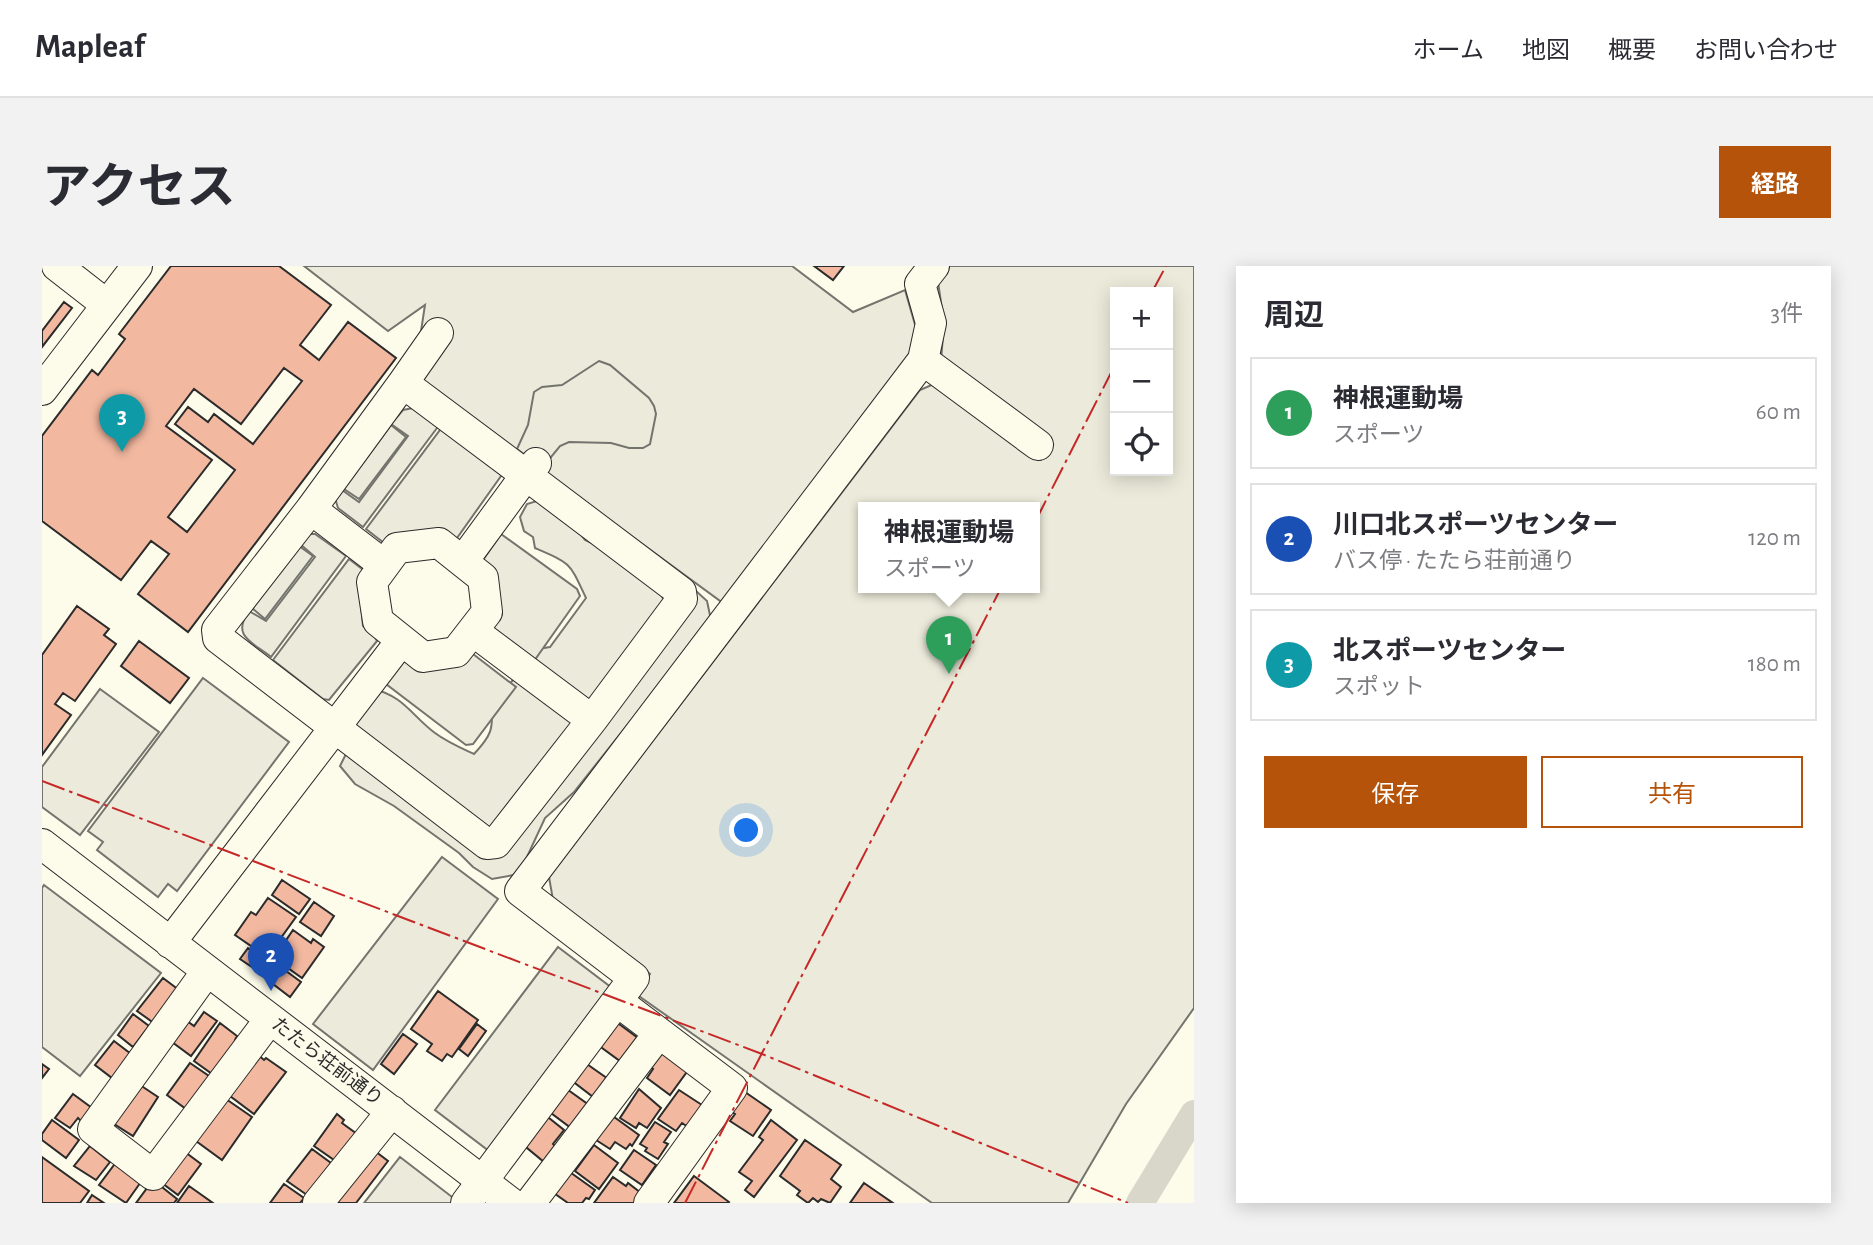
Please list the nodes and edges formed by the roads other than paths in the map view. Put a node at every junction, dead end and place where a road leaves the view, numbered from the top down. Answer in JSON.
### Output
{"nodes":[{"id":1,"x":57,"y":266,"type":"edge"},
{"id":2,"x":137,"y":266,"type":"edge"},
{"id":3,"x":934,"y":266,"type":"edge"},
{"id":4,"x":107,"y":305,"type":"junction"},
{"id":5,"x":438,"y":333,"type":"dead end"},
{"id":6,"x":923,"y":360,"type":"junction"},
{"id":7,"x":402,"y":383,"type":"junction"},
{"id":8,"x":42,"y":390,"type":"edge"},
{"id":9,"x":1038,"y":445,"type":"dead end"},
{"id":10,"x":531,"y":469,"type":"junction"},
{"id":11,"x":312,"y":509,"type":"junction"},
{"id":12,"x":463,"y":561,"type":"junction"},
{"id":13,"x":384,"y":565,"type":"junction"},
{"id":14,"x":473,"y":631,"type":"junction"},
{"id":15,"x":401,"y":641,"type":"junction"},
{"id":16,"x":592,"y":720,"type":"junction"},
{"id":17,"x":333,"y":727,"type":"junction"},
{"id":18,"x":42,"y":844,"type":"edge"},
{"id":19,"x":170,"y":943,"type":"junction"},
{"id":20,"x":207,"y":971,"type":"junction"},
{"id":21,"x":617,"y":1001,"type":"junction"},
{"id":22,"x":270,"y":1018,"type":"junction"},
{"id":23,"x":659,"y":1033,"type":"junction"},
{"id":24,"x":391,"y":1111,"type":"junction"},
{"id":25,"x":475,"y":1192,"type":"edge"},
{"id":26,"x":318,"y":1203,"type":"edge"},
{"id":27,"x":511,"y":1203,"type":"edge"},
{"id":28,"x":530,"y":1203,"type":"edge"},
{"id":29,"x":649,"y":1203,"type":"edge"}],
"edges":[{"from":1,"to":4,"type":"street"},
{"from":2,"to":4,"type":"street"},
{"from":3,"to":6,"type":"street"},
{"from":4,"to":8,"type":"street"},
{"from":5,"to":7,"type":"street"},
{"from":6,"to":9,"type":"street"},
{"from":6,"to":21,"type":"street"},
{"from":7,"to":10,"type":"street"},
{"from":7,"to":11,"type":"street"},
{"from":10,"to":12,"type":"street"},
{"from":10,"to":16,"type":"street"},
{"from":11,"to":13,"type":"street"},
{"from":11,"to":17,"type":"street"},
{"from":12,"to":13,"type":"street"},
{"from":12,"to":14,"type":"street"},
{"from":13,"to":15,"type":"street"},
{"from":14,"to":15,"type":"street"},
{"from":14,"to":16,"type":"street"},
{"from":15,"to":17,"type":"street"},
{"from":16,"to":17,"type":"street"},
{"from":17,"to":19,"type":"street"},
{"from":18,"to":19,"type":"street","name":"たたら荘前通り"},
{"from":19,"to":20,"type":"street","name":"たたら荘前通り"},
{"from":20,"to":22,"type":"street","name":"たたら荘前通り"},
{"from":20,"to":22,"type":"street"},
{"from":21,"to":23,"type":"street"},
{"from":21,"to":25,"type":"street"},
{"from":22,"to":24,"type":"street","name":"たたら荘前通り"},
{"from":23,"to":28,"type":"street"},
{"from":23,"to":29,"type":"street"},
{"from":24,"to":25,"type":"street","name":"たたら荘前通り"},
{"from":24,"to":26,"type":"street"},
{"from":25,"to":27,"type":"street","name":"たたら荘前通り"}]}
